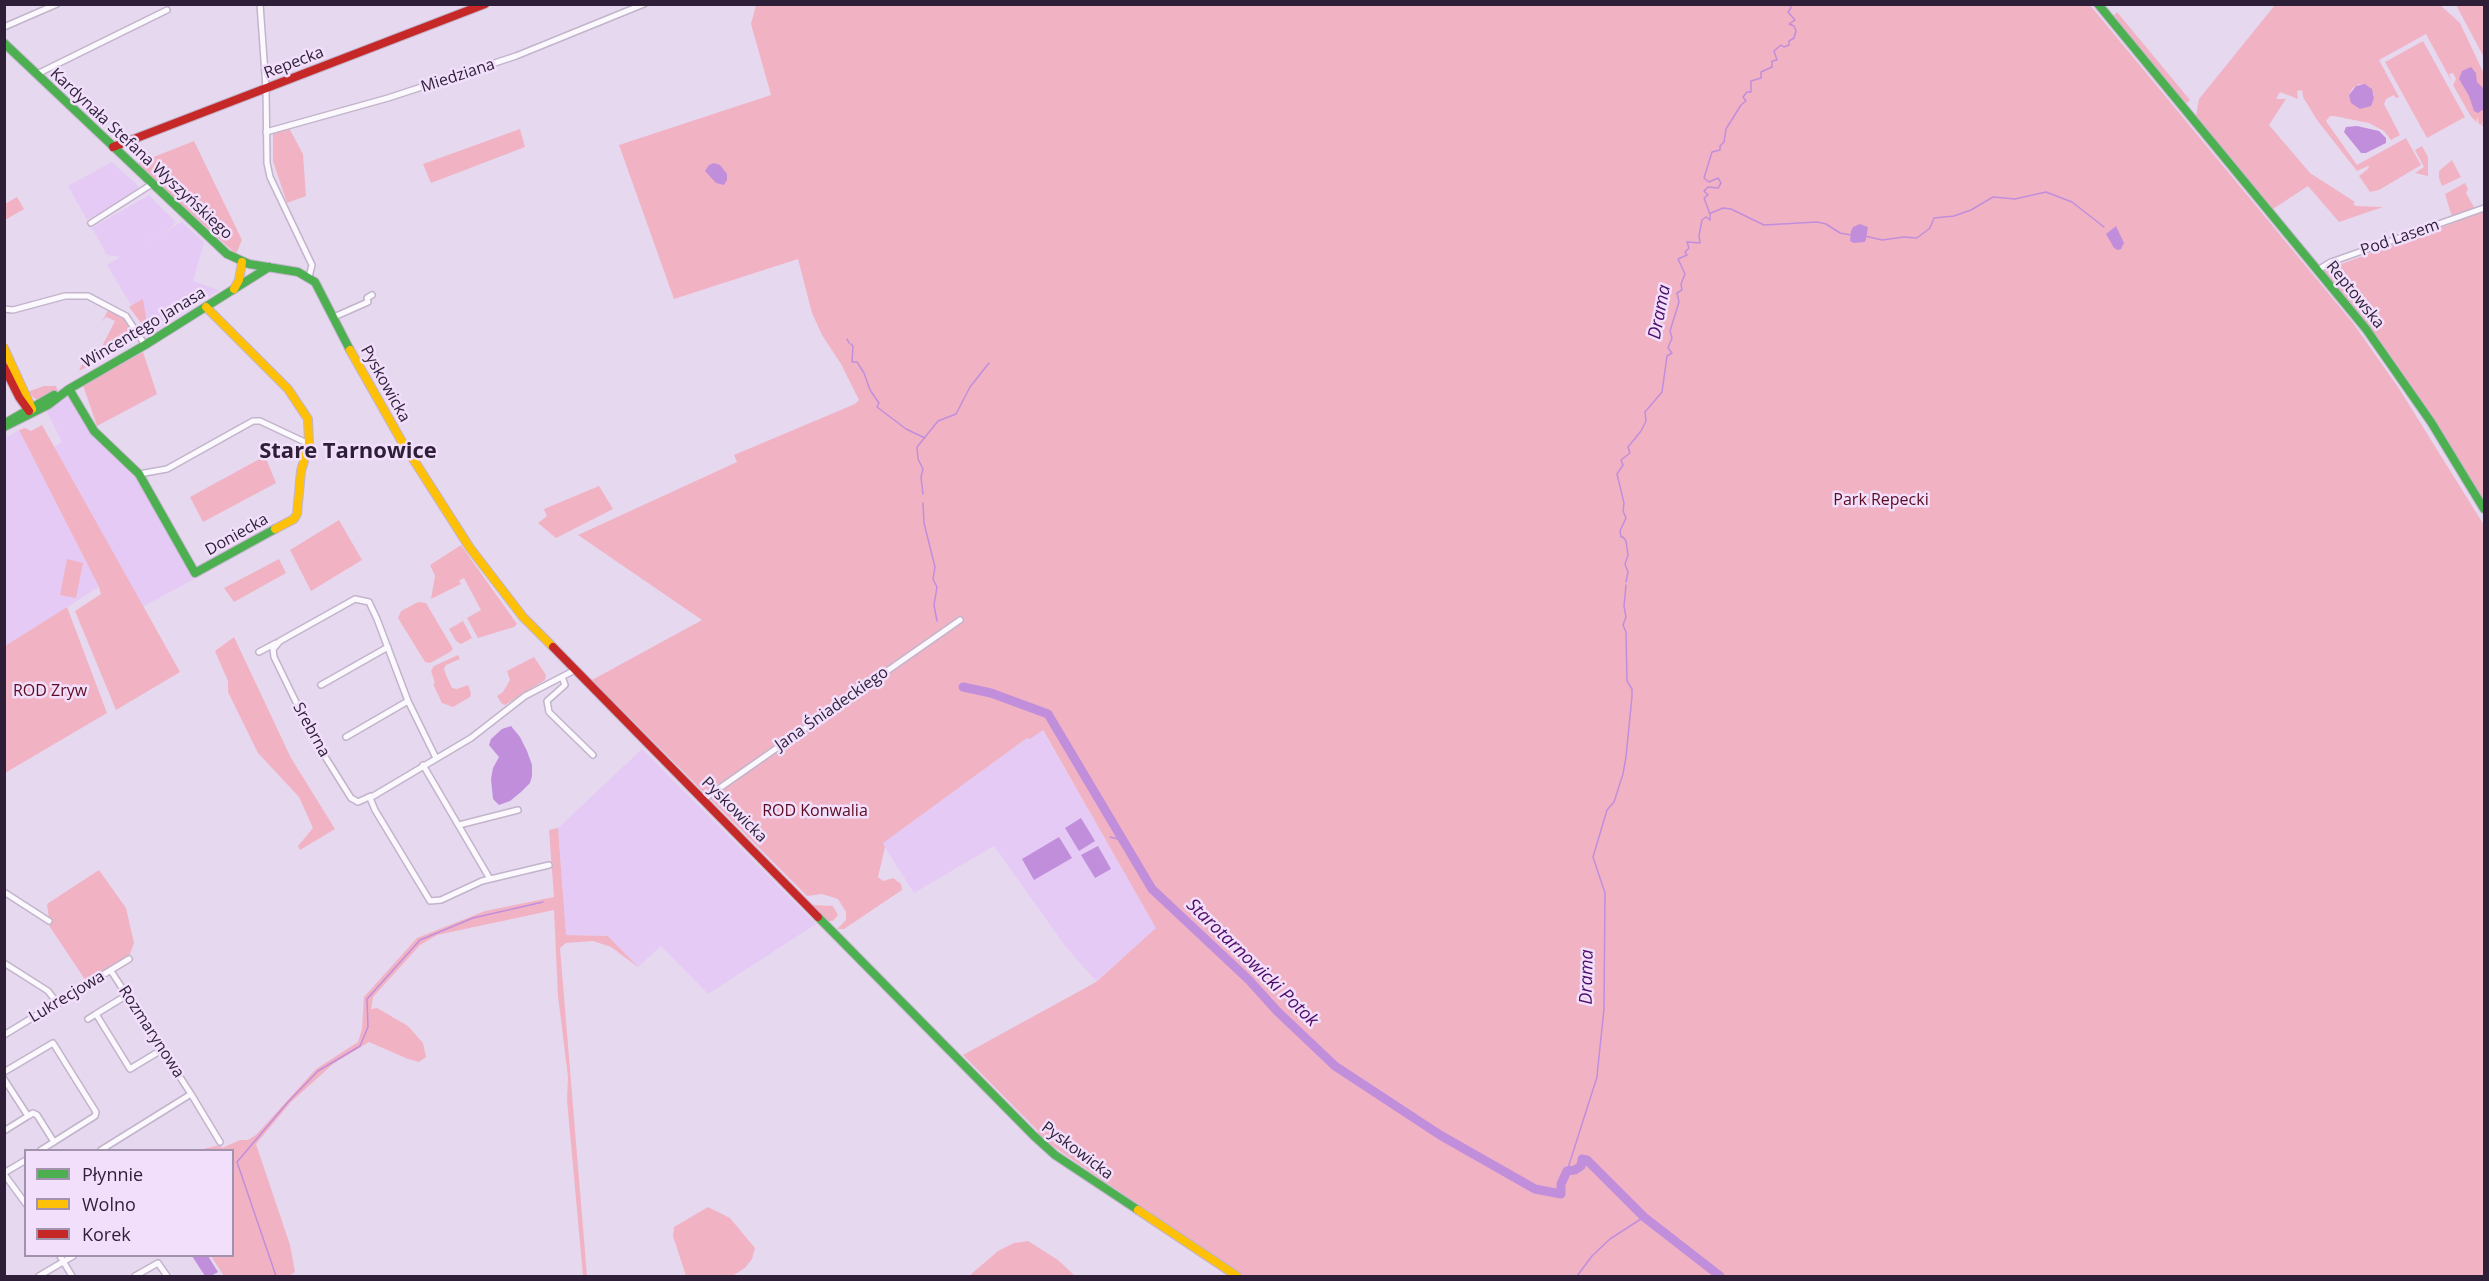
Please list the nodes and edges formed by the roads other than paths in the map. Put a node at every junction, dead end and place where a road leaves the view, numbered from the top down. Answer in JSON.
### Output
{"nodes":[{"id":1,"x":57,"y":4,"type":"edge"},
{"id":2,"x":260,"y":4,"type":"edge"},
{"id":3,"x":485,"y":4,"type":"edge"},
{"id":4,"x":644,"y":4,"type":"edge"},
{"id":5,"x":2098,"y":4,"type":"edge"},
{"id":6,"x":167,"y":10,"type":"dead end"},
{"id":7,"x":4,"y":27,"type":"edge"},
{"id":8,"x":4,"y":43,"type":"edge"},
{"id":9,"x":37,"y":74,"type":"junction"},
{"id":10,"x":266,"y":88,"type":"junction"},
{"id":11,"x":266,"y":132,"type":"junction"},
{"id":12,"x":113,"y":147,"type":"junction"},
{"id":13,"x":152,"y":184,"type":"junction"},
{"id":14,"x":2484,"y":208,"type":"edge"},
{"id":15,"x":91,"y":223,"type":"dead end"},
{"id":16,"x":242,"y":262,"type":"junction"},
{"id":17,"x":256,"y":265,"type":"junction"},
{"id":18,"x":269,"y":267,"type":"junction"},
{"id":19,"x":2318,"y":270,"type":"junction"},
{"id":20,"x":255,"y":276,"type":"junction"},
{"id":21,"x":309,"y":277,"type":"junction"},
{"id":22,"x":233,"y":290,"type":"junction"},
{"id":23,"x":372,"y":295,"type":"dead end"},
{"id":24,"x":207,"y":307,"type":"junction"},
{"id":25,"x":4,"y":309,"type":"edge"},
{"id":26,"x":334,"y":317,"type":"junction"},
{"id":27,"x":145,"y":345,"type":"junction"},
{"id":28,"x":4,"y":348,"type":"edge"},
{"id":29,"x":4,"y":368,"type":"edge"},
{"id":30,"x":69,"y":389,"type":"junction"},
{"id":31,"x":23,"y":396,"type":"junction"},
{"id":32,"x":41,"y":402,"type":"junction"},
{"id":33,"x":30,"y":410,"type":"junction"},
{"id":34,"x":12,"y":418,"type":"junction"},
{"id":35,"x":4,"y":425,"type":"edge"},
{"id":36,"x":309,"y":444,"type":"junction"},
{"id":37,"x":140,"y":474,"type":"junction"},
{"id":38,"x":2484,"y":509,"type":"edge"},
{"id":39,"x":960,"y":620,"type":"dead end"},
{"id":40,"x":280,"y":641,"type":"junction"},
{"id":41,"x":388,"y":647,"type":"junction"},
{"id":42,"x":259,"y":652,"type":"dead end"},
{"id":43,"x":575,"y":670,"type":"junction"},
{"id":44,"x":562,"y":677,"type":"junction"},
{"id":45,"x":321,"y":685,"type":"dead end"},
{"id":46,"x":408,"y":701,"type":"junction"},
{"id":47,"x":346,"y":737,"type":"dead end"},
{"id":48,"x":593,"y":755,"type":"dead end"},
{"id":49,"x":436,"y":758,"type":"junction"},
{"id":50,"x":423,"y":765,"type":"junction"},
{"id":51,"x":371,"y":796,"type":"junction"},
{"id":52,"x":704,"y":799,"type":"junction"},
{"id":53,"x":519,"y":810,"type":"dead end"},
{"id":54,"x":459,"y":825,"type":"junction"},
{"id":55,"x":549,"y":865,"type":"dead end"},
{"id":56,"x":490,"y":879,"type":"junction"},
{"id":57,"x":4,"y":892,"type":"edge"},
{"id":58,"x":48,"y":921,"type":"dead end"},
{"id":59,"x":129,"y":959,"type":"dead end"},
{"id":60,"x":4,"y":963,"type":"edge"},
{"id":61,"x":111,"y":970,"type":"junction"},
{"id":62,"x":127,"y":994,"type":"junction"},
{"id":63,"x":58,"y":1004,"type":"junction"},
{"id":64,"x":96,"y":1014,"type":"junction"},
{"id":65,"x":88,"y":1019,"type":"dead end"},
{"id":66,"x":4,"y":1035,"type":"edge"},
{"id":67,"x":163,"y":1049,"type":"junction"},
{"id":68,"x":4,"y":1072,"type":"edge"},
{"id":69,"x":4,"y":1079,"type":"edge"},
{"id":70,"x":191,"y":1094,"type":"junction"},
{"id":71,"x":28,"y":1116,"type":"junction"},
{"id":72,"x":4,"y":1131,"type":"edge"},
{"id":73,"x":54,"y":1142,"type":"junction"},
{"id":74,"x":220,"y":1142,"type":"dead end"},
{"id":75,"x":43,"y":1149,"type":"edge"},
{"id":76,"x":103,"y":1149,"type":"edge"},
{"id":77,"x":24,"y":1161,"type":"edge"},
{"id":78,"x":4,"y":1174,"type":"edge"},
{"id":79,"x":24,"y":1201,"type":"edge"},
{"id":80,"x":60,"y":1257,"type":"edge"},
{"id":81,"x":71,"y":1257,"type":"edge"},
{"id":82,"x":63,"y":1262,"type":"junction"},
{"id":83,"x":39,"y":1276,"type":"edge"},
{"id":84,"x":72,"y":1276,"type":"edge"},
{"id":85,"x":135,"y":1276,"type":"edge"},
{"id":86,"x":167,"y":1276,"type":"edge"},
{"id":87,"x":1237,"y":1276,"type":"edge"}],
"edges":[{"from":1,"to":7,"type":"street"},
{"from":2,"to":10,"type":"street"},
{"from":3,"to":10,"type":"street","name":"Repecka"},
{"from":4,"to":11,"type":"street","name":"Miedziana"},
{"from":5,"to":19,"type":"street","name":"Reptowska"},
{"from":6,"to":9,"type":"street"},
{"from":8,"to":9,"type":"street","name":"Kardynała Stefana Wyszyńskiego"},
{"from":9,"to":12,"type":"street","name":"Kardynała Stefana Wyszyńskiego"},
{"from":10,"to":11,"type":"street"},
{"from":10,"to":12,"type":"street","name":"Repecka"},
{"from":11,"to":21,"type":"street"},
{"from":12,"to":13,"type":"street","name":"Kardynała Stefana Wyszyńskiego"},
{"from":13,"to":15,"type":"street"},
{"from":13,"to":16,"type":"street","name":"Kardynała Stefana Wyszyńskiego"},
{"from":14,"to":19,"type":"street","name":"Pod Lasem"},
{"from":16,"to":17,"type":"street","name":"Kardynała Stefana Wyszyńskiego"},
{"from":16,"to":22,"type":"street"},
{"from":17,"to":18,"type":"street","name":"Kardynała Stefana Wyszyńskiego"},
{"from":17,"to":20,"type":"street"},
{"from":18,"to":20,"type":"street","name":"Wincentego Janasa"},
{"from":18,"to":21,"type":"street","name":"Kardynała Stefana Wyszyńskiego"},
{"from":19,"to":38,"type":"street","name":"Reptowska"},
{"from":20,"to":22,"type":"street","name":"Wincentego Janasa"},
{"from":21,"to":26,"type":"street","name":"Pyskowicka"},
{"from":22,"to":24,"type":"street","name":"Wincentego Janasa"},
{"from":23,"to":26,"type":"street"},
{"from":24,"to":27,"type":"street","name":"Wincentego Janasa"},
{"from":24,"to":36,"type":"street","name":"Doniecka"},
{"from":25,"to":27,"type":"street"},
{"from":26,"to":43,"type":"street","name":"Pyskowicka"},
{"from":27,"to":30,"type":"street","name":"Wincentego Janasa"},
{"from":28,"to":31,"type":"street"},
{"from":29,"to":31,"type":"street"},
{"from":30,"to":32,"type":"street","name":"Wincentego Janasa"},
{"from":30,"to":33,"type":"street","name":"Wincentego Janasa"},
{"from":30,"to":37,"type":"street","name":"Doniecka"},
{"from":31,"to":32,"type":"street"},
{"from":31,"to":33,"type":"street"},
{"from":31,"to":34,"type":"street"},
{"from":32,"to":33,"type":"street","name":"Wincentego Janasa"},
{"from":33,"to":34,"type":"street","name":"Wincentego Janasa"},
{"from":33,"to":35,"type":"street","name":"Wincentego Janasa"},
{"from":34,"to":35,"type":"street","name":"Wincentego Janasa"},
{"from":36,"to":37,"type":"street"},
{"from":36,"to":37,"type":"street","name":"Doniecka"},
{"from":39,"to":52,"type":"street","name":"Jana Śniadeckiego"},
{"from":40,"to":41,"type":"street"},
{"from":40,"to":42,"type":"street"},
{"from":40,"to":51,"type":"street","name":"Srebrna"},
{"from":41,"to":45,"type":"street","name":"Srebrna"},
{"from":41,"to":46,"type":"street"},
{"from":43,"to":44,"type":"street"},
{"from":43,"to":52,"type":"street","name":"Pyskowicka"},
{"from":44,"to":48,"type":"street"},
{"from":44,"to":49,"type":"street"},
{"from":46,"to":47,"type":"street","name":"Srebrna"},
{"from":46,"to":49,"type":"street"},
{"from":49,"to":50,"type":"street"},
{"from":50,"to":51,"type":"street"},
{"from":50,"to":54,"type":"street"},
{"from":51,"to":56,"type":"street"},
{"from":52,"to":87,"type":"street","name":"Pyskowicka"},
{"from":53,"to":54,"type":"street"},
{"from":54,"to":56,"type":"street"},
{"from":55,"to":56,"type":"street"},
{"from":57,"to":58,"type":"street"},
{"from":59,"to":61,"type":"street","name":"Lukrecjowa"},
{"from":60,"to":63,"type":"street"},
{"from":61,"to":62,"type":"street","name":"Rozmarynowa"},
{"from":61,"to":63,"type":"street","name":"Lukrecjowa"},
{"from":62,"to":64,"type":"street"},
{"from":62,"to":67,"type":"street","name":"Rozmarynowa"},
{"from":63,"to":66,"type":"street","name":"Lukrecjowa"},
{"from":64,"to":65,"type":"street"},
{"from":64,"to":67,"type":"street"},
{"from":67,"to":70,"type":"street","name":"Rozmarynowa"},
{"from":68,"to":73,"type":"street"},
{"from":69,"to":71,"type":"street"},
{"from":70,"to":74,"type":"street","name":"Rozmarynowa"},
{"from":70,"to":76,"type":"street","name":"Rozmarynowa"},
{"from":71,"to":72,"type":"street"},
{"from":71,"to":73,"type":"street"},
{"from":73,"to":75,"type":"street"},
{"from":77,"to":78,"type":"street"},
{"from":78,"to":79,"type":"street"},
{"from":80,"to":82,"type":"street"},
{"from":81,"to":82,"type":"street"},
{"from":82,"to":83,"type":"street"},
{"from":82,"to":84,"type":"street"},
{"from":85,"to":86,"type":"street"}]}
